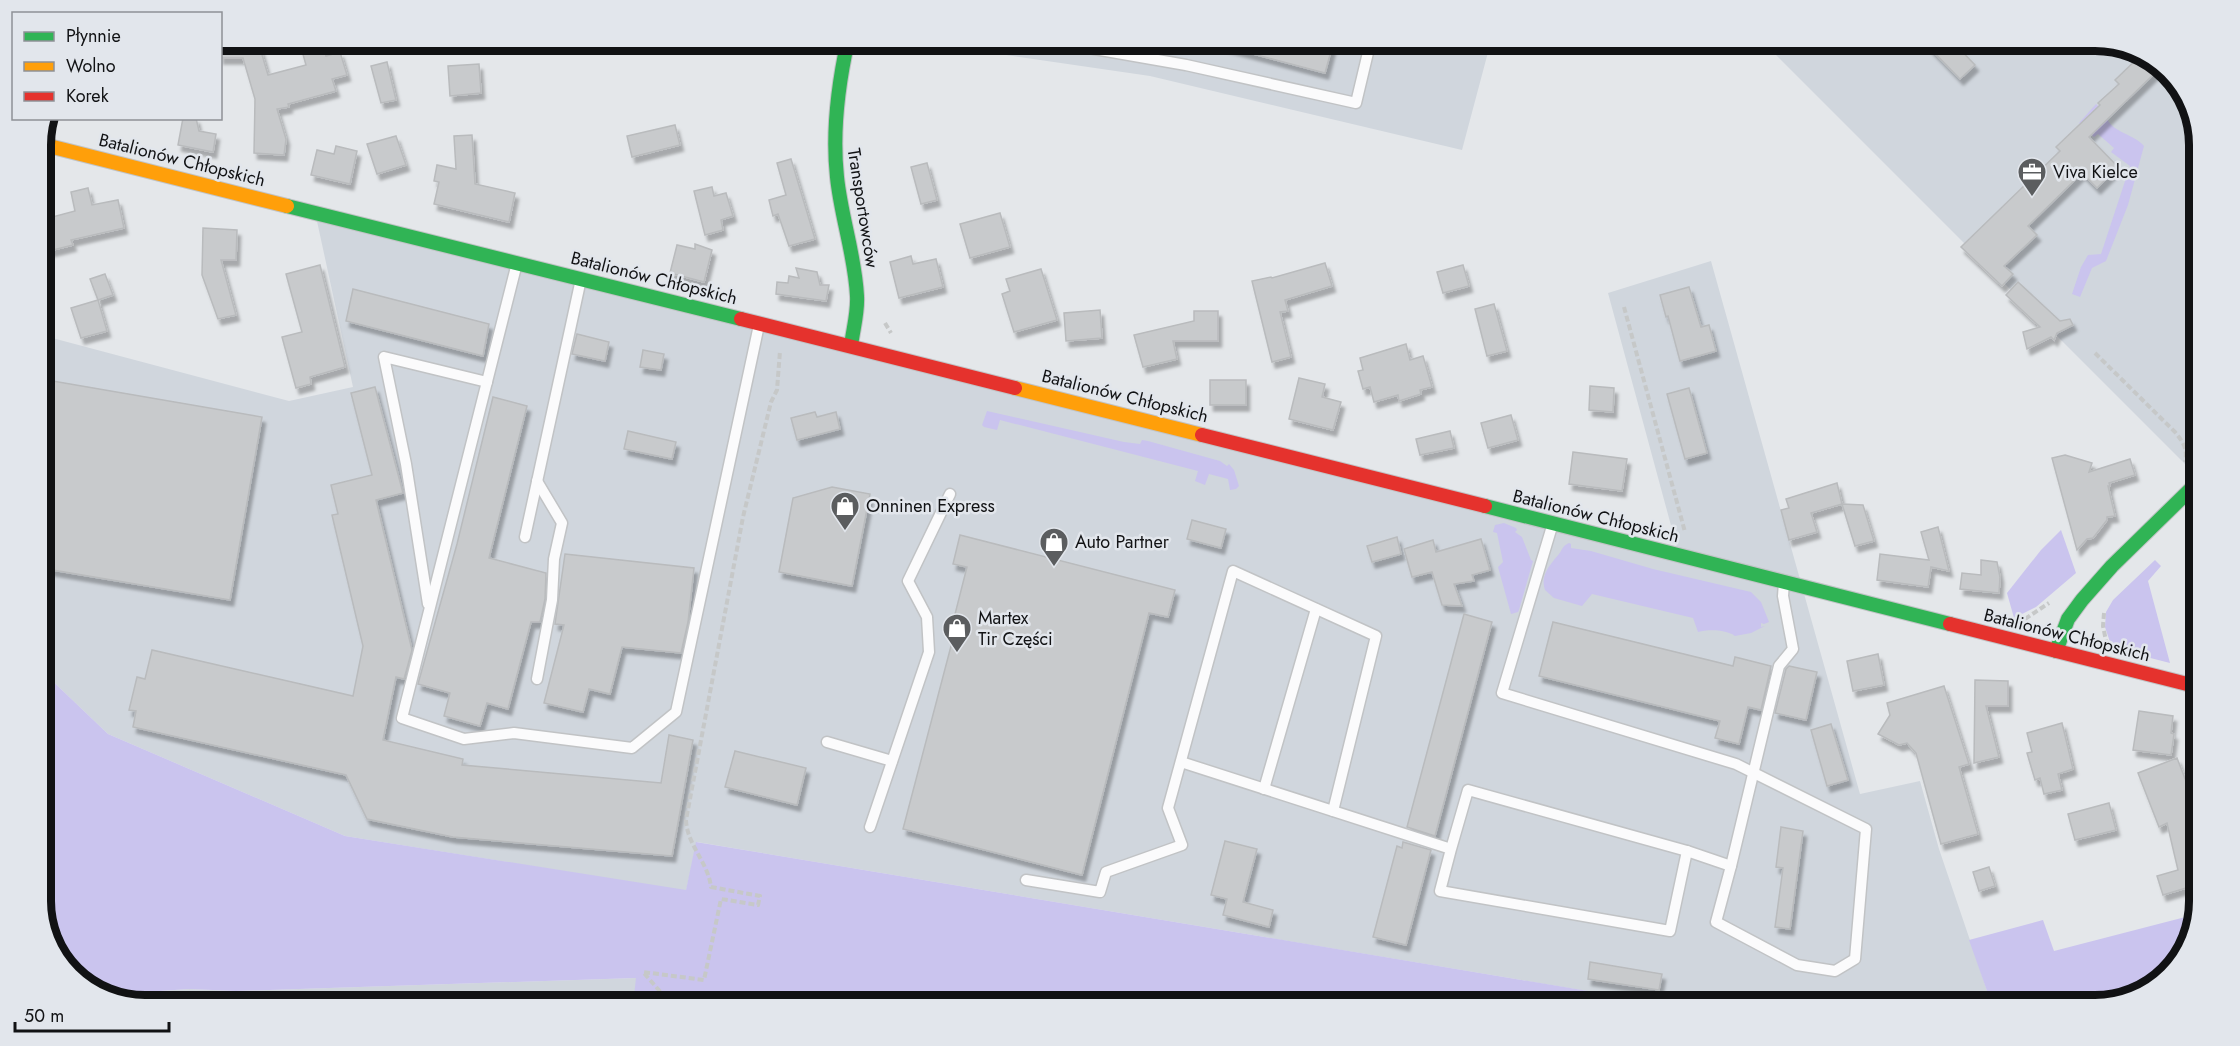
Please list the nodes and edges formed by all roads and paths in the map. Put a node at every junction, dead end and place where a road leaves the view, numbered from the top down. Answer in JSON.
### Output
{"nodes":[{"id":1,"x":845,"y":51,"type":"edge"},
{"id":2,"x":1106,"y":51,"type":"edge"},
{"id":3,"x":1368,"y":51,"type":"edge"},
{"id":4,"x":51,"y":146,"type":"edge"},
{"id":5,"x":517,"y":262,"type":"junction"},
{"id":6,"x":581,"y":278,"type":"junction"},
{"id":7,"x":1624,"y":307,"type":"dead end"},
{"id":8,"x":759,"y":323,"type":"junction"},
{"id":9,"x":885,"y":323,"type":"dead end"},
{"id":10,"x":785,"y":330,"type":"junction"},
{"id":11,"x":892,"y":335,"type":"dead end"},
{"id":12,"x":851,"y":346,"type":"junction"},
{"id":13,"x":2095,"y":352,"type":"dead end"},
{"id":14,"x":487,"y":382,"type":"junction"},
{"id":15,"x":2183,"y":468,"type":"dead end"},
{"id":16,"x":537,"y":481,"type":"junction"},
{"id":17,"x":2189,"y":491,"type":"edge"},
{"id":18,"x":950,"y":494,"type":"dead end"},
{"id":19,"x":1553,"y":523,"type":"junction"},
{"id":20,"x":525,"y":537,"type":"dead end"},
{"id":21,"x":1694,"y":559,"type":"junction"},
{"id":22,"x":1784,"y":582,"type":"junction"},
{"id":23,"x":2050,"y":601,"type":"dead end"},
{"id":24,"x":1316,"y":609,"type":"junction"},
{"id":25,"x":429,"y":610,"type":"junction"},
{"id":26,"x":2104,"y":610,"type":"dead end"},
{"id":27,"x":2018,"y":621,"type":"dead end"},
{"id":28,"x":2109,"y":648,"type":"dead end"},
{"id":29,"x":2056,"y":651,"type":"junction"},
{"id":30,"x":537,"y":679,"type":"dead end"},
{"id":31,"x":2189,"y":684,"type":"edge"},
{"id":32,"x":827,"y":742,"type":"dead end"},
{"id":33,"x":892,"y":761,"type":"junction"},
{"id":34,"x":1181,"y":762,"type":"junction"},
{"id":35,"x":1754,"y":771,"type":"junction"},
{"id":36,"x":1264,"y":789,"type":"junction"},
{"id":37,"x":1333,"y":811,"type":"junction"},
{"id":38,"x":870,"y":827,"type":"dead end"},
{"id":39,"x":1451,"y":849,"type":"junction"},
{"id":40,"x":1687,"y":851,"type":"junction"},
{"id":41,"x":1731,"y":866,"type":"junction"},
{"id":42,"x":1026,"y":880,"type":"dead end"},
{"id":43,"x":663,"y":995,"type":"edge"}],
"edges":[{"from":1,"to":12,"type":"street","name":"Transportowców"},
{"from":2,"to":3,"type":"lane"},
{"from":4,"to":5,"type":"street","name":"Batalionów Chłopskich"},
{"from":5,"to":6,"type":"street","name":"Batalionów Chłopskich"},
{"from":5,"to":14,"type":"lane"},
{"from":6,"to":8,"type":"street","name":"Batalionów Chłopskich"},
{"from":6,"to":16,"type":"lane"},
{"from":7,"to":21,"type":"path"},
{"from":8,"to":10,"type":"street","name":"Batalionów Chłopskich"},
{"from":8,"to":25,"type":"lane"},
{"from":9,"to":11,"type":"path"},
{"from":10,"to":12,"type":"street","name":"Batalionów Chłopskich"},
{"from":10,"to":43,"type":"path"},
{"from":12,"to":19,"type":"street","name":"Batalionów Chłopskich"},
{"from":13,"to":15,"type":"path"},
{"from":14,"to":25,"type":"lane"},
{"from":14,"to":25,"type":"lane"},
{"from":16,"to":20,"type":"lane"},
{"from":16,"to":30,"type":"lane"},
{"from":17,"to":29,"type":"street"},
{"from":18,"to":33,"type":"lane"},
{"from":19,"to":21,"type":"street","name":"Batalionów Chłopskich"},
{"from":19,"to":35,"type":"lane"},
{"from":21,"to":22,"type":"street","name":"Batalionów Chłopskich"},
{"from":22,"to":29,"type":"street","name":"Batalionów Chłopskich"},
{"from":22,"to":35,"type":"lane"},
{"from":23,"to":27,"type":"path"},
{"from":24,"to":34,"type":"lane"},
{"from":24,"to":36,"type":"lane"},
{"from":24,"to":37,"type":"lane"},
{"from":26,"to":28,"type":"path"},
{"from":29,"to":31,"type":"street","name":"Batalionów Chłopskich"},
{"from":32,"to":33,"type":"lane"},
{"from":33,"to":38,"type":"lane"},
{"from":34,"to":36,"type":"lane"},
{"from":34,"to":42,"type":"lane"},
{"from":35,"to":41,"type":"lane"},
{"from":35,"to":41,"type":"lane"},
{"from":36,"to":37,"type":"lane"},
{"from":37,"to":39,"type":"lane"},
{"from":39,"to":40,"type":"lane"},
{"from":39,"to":40,"type":"lane"},
{"from":40,"to":41,"type":"lane"}]}
